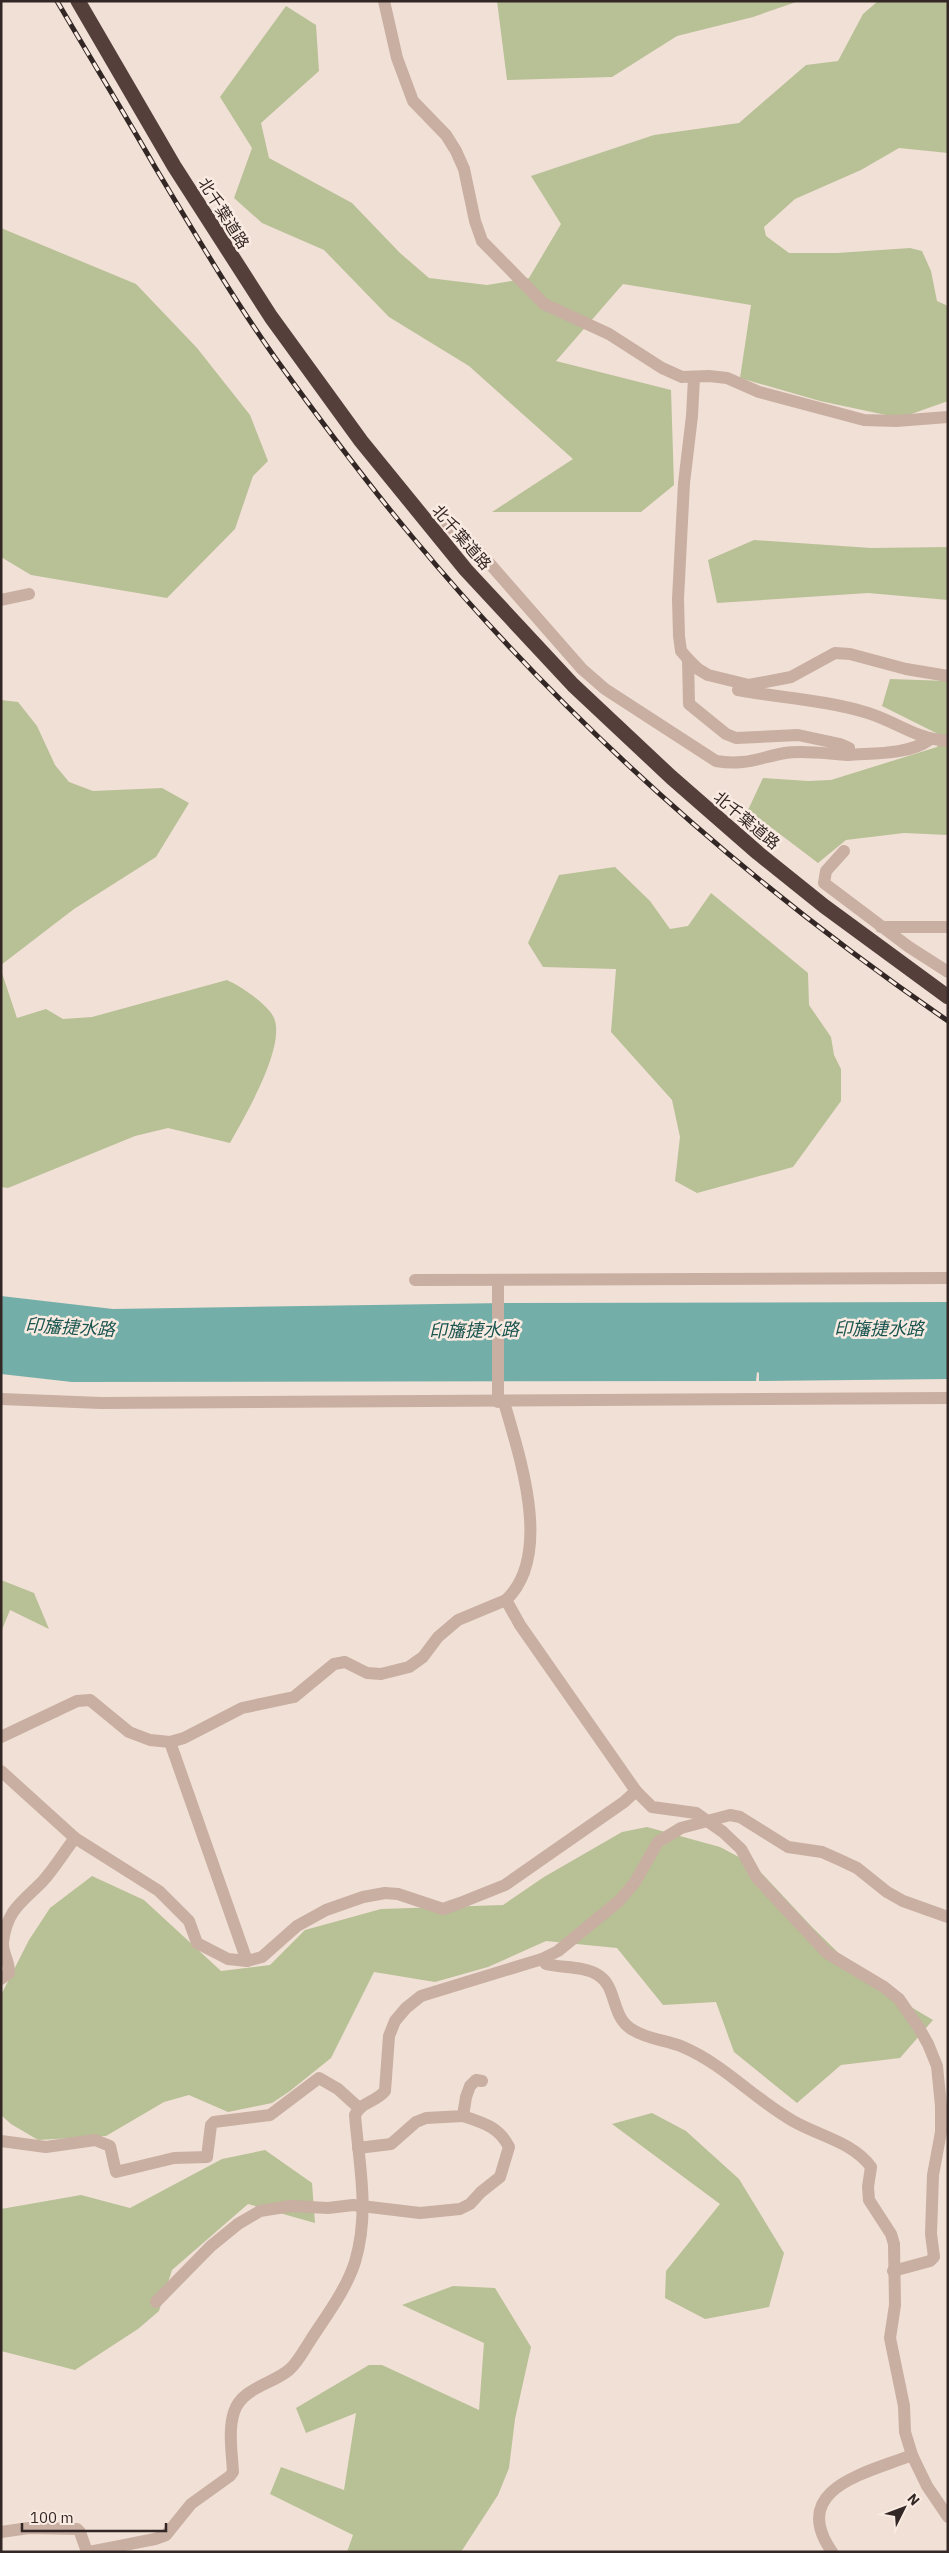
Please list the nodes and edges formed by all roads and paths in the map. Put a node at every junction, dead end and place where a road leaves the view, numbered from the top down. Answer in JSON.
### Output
{"nodes":[{"id":1,"x":78,"y":1,"type":"edge"},
{"id":2,"x":384,"y":1,"type":"edge"},
{"id":3,"x":694,"y":378,"type":"junction"},
{"id":4,"x":948,"y":417,"type":"edge"},
{"id":5,"x":447,"y":523,"type":"dead end"},
{"id":6,"x":29,"y":594,"type":"dead end"},
{"id":7,"x":1,"y":600,"type":"edge"},
{"id":8,"x":688,"y":659,"type":"junction"},
{"id":9,"x":708,"y":675,"type":"junction"},
{"id":10,"x":948,"y":676,"type":"edge"},
{"id":11,"x":929,"y":740,"type":"junction"},
{"id":12,"x":948,"y":741,"type":"edge"},
{"id":13,"x":848,"y":755,"type":"junction"},
{"id":14,"x":844,"y":851,"type":"dead end"},
{"id":15,"x":882,"y":927,"type":"junction"},
{"id":16,"x":948,"y":927,"type":"edge"},
{"id":17,"x":948,"y":972,"type":"edge"},
{"id":18,"x":945,"y":993,"type":"edge"},
{"id":19,"x":948,"y":1278,"type":"edge"},
{"id":20,"x":415,"y":1280,"type":"dead end"},
{"id":21,"x":498,"y":1280,"type":"junction"},
{"id":22,"x":948,"y":1398,"type":"edge"},
{"id":23,"x":1,"y":1399,"type":"edge"},
{"id":24,"x":501,"y":1402,"type":"junction"},
{"id":25,"x":506,"y":1600,"type":"junction"},
{"id":26,"x":1,"y":1737,"type":"edge"},
{"id":27,"x":170,"y":1742,"type":"junction"},
{"id":28,"x":1,"y":1771,"type":"edge"},
{"id":29,"x":636,"y":1791,"type":"junction"},
{"id":30,"x":708,"y":1820,"type":"junction"},
{"id":31,"x":75,"y":1838,"type":"junction"},
{"id":32,"x":948,"y":1917,"type":"edge"},
{"id":33,"x":542,"y":1959,"type":"junction"},
{"id":34,"x":247,"y":1961,"type":"junction"},
{"id":35,"x":1,"y":1980,"type":"edge"},
{"id":36,"x":482,"y":2081,"type":"dead end"},
{"id":37,"x":358,"y":2108,"type":"junction"},
{"id":38,"x":463,"y":2116,"type":"junction"},
{"id":39,"x":1,"y":2141,"type":"edge"},
{"id":40,"x":358,"y":2148,"type":"junction"},
{"id":41,"x":364,"y":2207,"type":"junction"},
{"id":42,"x":893,"y":2271,"type":"junction"},
{"id":43,"x":156,"y":2302,"type":"dead end"},
{"id":44,"x":912,"y":2455,"type":"junction"},
{"id":45,"x":948,"y":2517,"type":"edge"},
{"id":46,"x":1,"y":2532,"type":"edge"},
{"id":47,"x":88,"y":2552,"type":"edge"},
{"id":48,"x":832,"y":2552,"type":"edge"}],
"edges":[{"from":1,"to":18,"type":"highway","name":"北千葉道路"},
{"from":2,"to":3,"type":"street"},
{"from":3,"to":4,"type":"street"},
{"from":3,"to":8,"type":"street"},
{"from":5,"to":13,"type":"street"},
{"from":6,"to":7,"type":"street"},
{"from":8,"to":9,"type":"street"},
{"from":8,"to":13,"type":"street"},
{"from":9,"to":10,"type":"street"},
{"from":9,"to":11,"type":"street"},
{"from":11,"to":12,"type":"street"},
{"from":11,"to":13,"type":"street"},
{"from":14,"to":15,"type":"street"},
{"from":15,"to":16,"type":"street"},
{"from":15,"to":17,"type":"street"},
{"from":19,"to":21,"type":"street"},
{"from":20,"to":21,"type":"street"},
{"from":21,"to":24,"type":"street"},
{"from":22,"to":24,"type":"street"},
{"from":23,"to":24,"type":"street"},
{"from":24,"to":25,"type":"street"},
{"from":25,"to":27,"type":"street"},
{"from":25,"to":29,"type":"street"},
{"from":26,"to":27,"type":"street"},
{"from":27,"to":34,"type":"street"},
{"from":28,"to":31,"type":"street"},
{"from":29,"to":30,"type":"street"},
{"from":29,"to":34,"type":"street"},
{"from":30,"to":32,"type":"street"},
{"from":30,"to":33,"type":"street"},
{"from":30,"to":42,"type":"street"},
{"from":31,"to":34,"type":"street"},
{"from":31,"to":35,"type":"street"},
{"from":33,"to":37,"type":"street"},
{"from":33,"to":42,"type":"street"},
{"from":36,"to":38,"type":"street"},
{"from":37,"to":39,"type":"street"},
{"from":37,"to":40,"type":"street"},
{"from":38,"to":40,"type":"street"},
{"from":38,"to":41,"type":"street"},
{"from":40,"to":41,"type":"street"},
{"from":41,"to":43,"type":"street"},
{"from":41,"to":47,"type":"street"},
{"from":42,"to":44,"type":"street"},
{"from":44,"to":45,"type":"street"},
{"from":44,"to":48,"type":"street"},
{"from":46,"to":47,"type":"street"}]}
